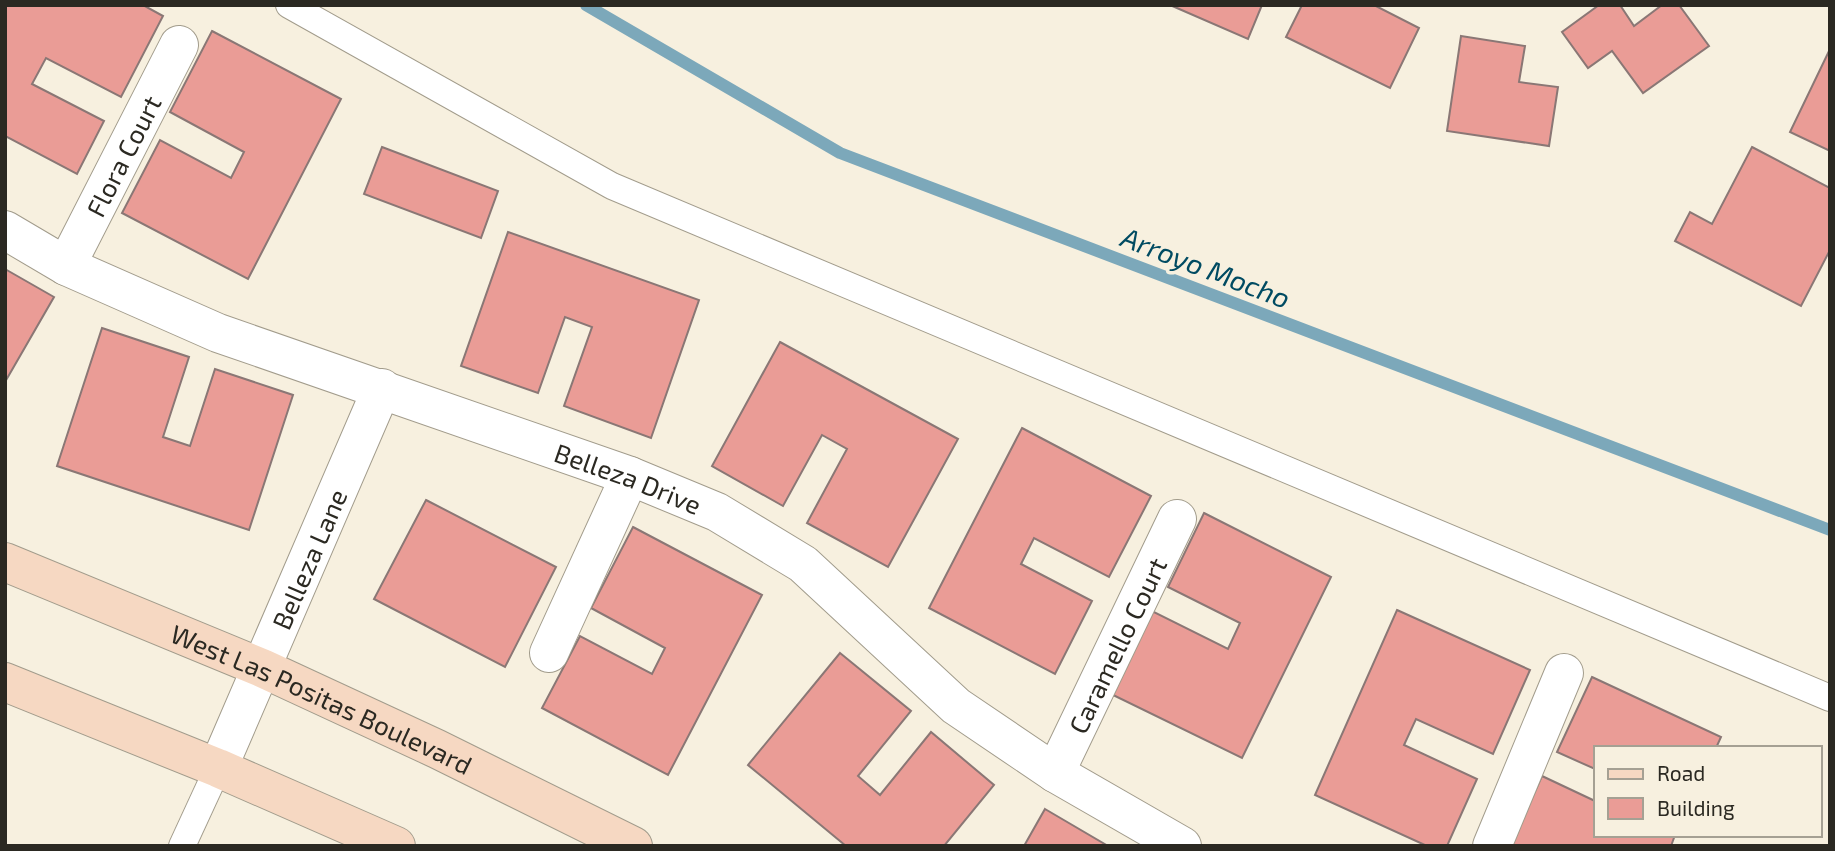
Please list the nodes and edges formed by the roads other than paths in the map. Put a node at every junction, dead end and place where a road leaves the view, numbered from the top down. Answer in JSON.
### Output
{"nodes":[{"id":1,"x":289,"y":5,"type":"edge"},
{"id":2,"x":178,"y":46,"type":"dead end"},
{"id":3,"x":5,"y":230,"type":"edge"},
{"id":4,"x":66,"y":266,"type":"junction"},
{"id":5,"x":382,"y":388,"type":"junction"},
{"id":6,"x":630,"y":476,"type":"junction"},
{"id":7,"x":1177,"y":519,"type":"dead end"},
{"id":8,"x":5,"y":562,"type":"edge"},
{"id":9,"x":549,"y":653,"type":"dead end"},
{"id":10,"x":262,"y":668,"type":"junction"},
{"id":11,"x":1564,"y":673,"type":"dead end"},
{"id":12,"x":5,"y":682,"type":"edge"},
{"id":13,"x":1830,"y":698,"type":"edge"},
{"id":14,"x":218,"y":768,"type":"junction"},
{"id":15,"x":1055,"y":773,"type":"junction"},
{"id":16,"x":182,"y":846,"type":"edge"},
{"id":17,"x":396,"y":846,"type":"edge"},
{"id":18,"x":633,"y":846,"type":"edge"},
{"id":19,"x":1182,"y":846,"type":"edge"},
{"id":20,"x":1492,"y":846,"type":"edge"}],
"edges":[{"from":1,"to":13,"type":"lane"},
{"from":2,"to":4,"type":"street","name":"Flora Court"},
{"from":3,"to":4,"type":"street","name":"Belleza Drive"},
{"from":4,"to":5,"type":"street","name":"Belleza Drive"},
{"from":5,"to":6,"type":"street","name":"Belleza Drive"},
{"from":5,"to":10,"type":"street","name":"Belleza Lane"},
{"from":6,"to":9,"type":"street"},
{"from":6,"to":15,"type":"street","name":"Belleza Drive"},
{"from":7,"to":15,"type":"street","name":"Caramello Court"},
{"from":8,"to":10,"type":"main road","name":"West Las Positas Boulevard"},
{"from":10,"to":14,"type":"street","name":"Belleza Lane"},
{"from":10,"to":18,"type":"main road","name":"West Las Positas Boulevard"},
{"from":11,"to":20,"type":"street"},
{"from":12,"to":14,"type":"main road"},
{"from":14,"to":16,"type":"lane"},
{"from":14,"to":17,"type":"main road"},
{"from":15,"to":19,"type":"street","name":"Belleza Drive"}]}
